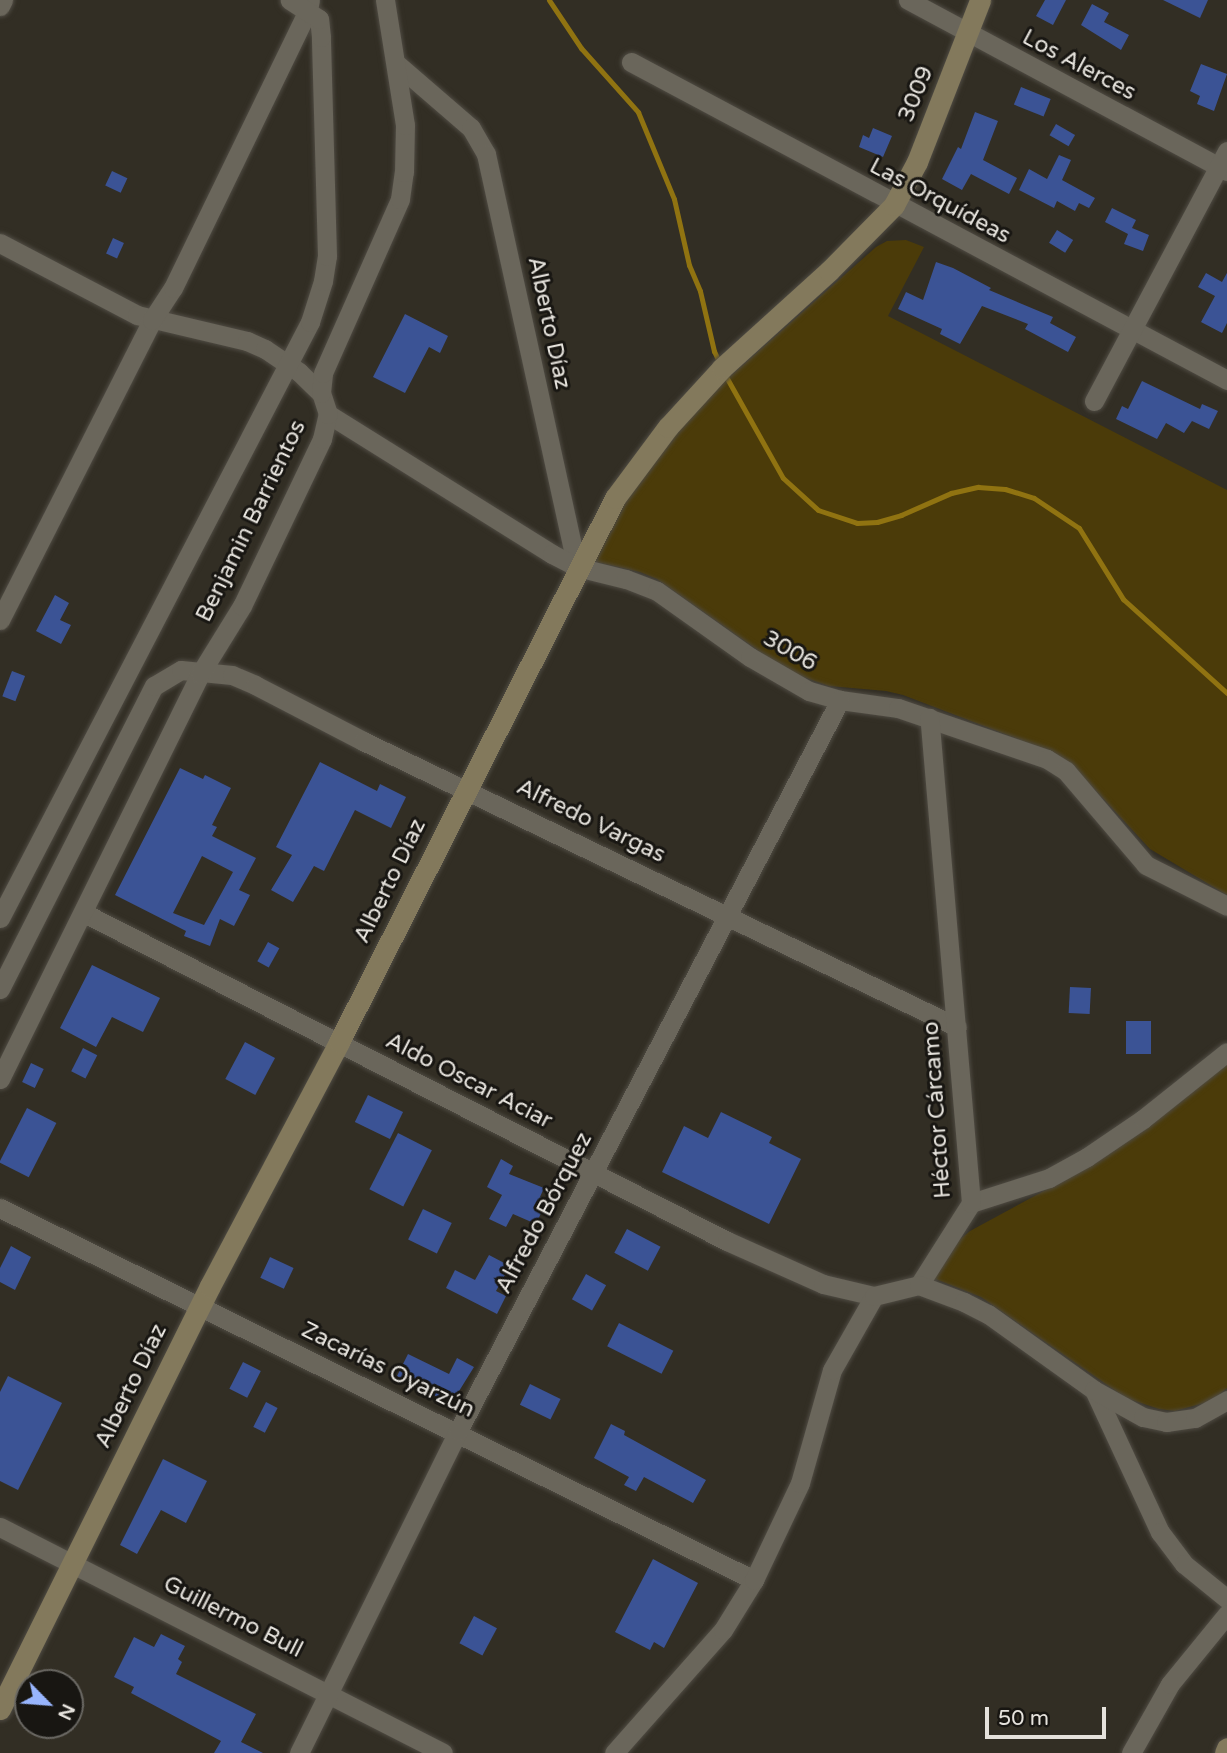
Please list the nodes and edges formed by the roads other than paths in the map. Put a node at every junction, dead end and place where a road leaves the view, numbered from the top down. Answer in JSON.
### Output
{"nodes":[{"id":1,"x":3,"y":0,"type":"edge"},
{"id":2,"x":290,"y":0,"type":"edge"},
{"id":3,"x":385,"y":0,"type":"edge"},
{"id":4,"x":908,"y":0,"type":"edge"},
{"id":5,"x":980,"y":0,"type":"edge"},
{"id":6,"x":309,"y":5,"type":"edge"},
{"id":7,"x":0,"y":6,"type":"edge"},
{"id":8,"x":968,"y":33,"type":"junction"},
{"id":9,"x":631,"y":62,"type":"dead end"},
{"id":10,"x":398,"y":65,"type":"junction"},
{"id":11,"x":1224,"y":163,"type":"edge"},
{"id":12,"x":894,"y":205,"type":"junction"},
{"id":13,"x":0,"y":243,"type":"edge"},
{"id":14,"x":152,"y":320,"type":"junction"},
{"id":15,"x":1133,"y":330,"type":"junction"},
{"id":16,"x":288,"y":365,"type":"junction"},
{"id":17,"x":1227,"y":380,"type":"edge"},
{"id":18,"x":321,"y":393,"type":"junction"},
{"id":19,"x":1094,"y":401,"type":"dead end"},
{"id":20,"x":328,"y":414,"type":"junction"},
{"id":21,"x":577,"y":567,"type":"junction"},
{"id":22,"x":6,"y":594,"type":"edge"},
{"id":23,"x":0,"y":620,"type":"edge"},
{"id":24,"x":200,"y":674,"type":"junction"},
{"id":25,"x":840,"y":700,"type":"junction"},
{"id":26,"x":929,"y":718,"type":"junction"},
{"id":27,"x":465,"y":788,"type":"junction"},
{"id":28,"x":1227,"y":906,"type":"edge"},
{"id":29,"x":84,"y":913,"type":"junction"},
{"id":30,"x":727,"y":915,"type":"junction"},
{"id":31,"x":0,"y":918,"type":"edge"},
{"id":32,"x":0,"y":989,"type":"edge"},
{"id":33,"x":957,"y":1027,"type":"junction"},
{"id":34,"x":339,"y":1042,"type":"junction"},
{"id":35,"x":1227,"y":1052,"type":"edge"},
{"id":36,"x":0,"y":1079,"type":"edge"},
{"id":37,"x":594,"y":1172,"type":"junction"},
{"id":38,"x":971,"y":1203,"type":"junction"},
{"id":39,"x":0,"y":1208,"type":"edge"},
{"id":40,"x":919,"y":1285,"type":"junction"},
{"id":41,"x":874,"y":1296,"type":"junction"},
{"id":42,"x":200,"y":1306,"type":"junction"},
{"id":43,"x":1094,"y":1390,"type":"junction"},
{"id":44,"x":1227,"y":1400,"type":"edge"},
{"id":45,"x":458,"y":1431,"type":"junction"},
{"id":46,"x":0,"y":1527,"type":"edge"},
{"id":47,"x":73,"y":1563,"type":"junction"},
{"id":48,"x":754,"y":1580,"type":"junction"},
{"id":49,"x":1227,"y":1599,"type":"edge"},
{"id":50,"x":1227,"y":1614,"type":"edge"},
{"id":51,"x":328,"y":1693,"type":"junction"},
{"id":52,"x":0,"y":1709,"type":"edge"},
{"id":53,"x":631,"y":1733,"type":"junction"},
{"id":54,"x":299,"y":1753,"type":"edge"},
{"id":55,"x":443,"y":1753,"type":"edge"},
{"id":56,"x":596,"y":1753,"type":"edge"},
{"id":57,"x":614,"y":1753,"type":"edge"},
{"id":58,"x":1131,"y":1753,"type":"edge"}],
"edges":[{"from":1,"to":7,"type":"street"},
{"from":2,"to":6,"type":"street"},
{"from":3,"to":10,"type":"street"},
{"from":4,"to":8,"type":"street","name":"Los Alerces"},
{"from":5,"to":8,"type":"street","name":"3009"},
{"from":6,"to":14,"type":"street"},
{"from":6,"to":16,"type":"street"},
{"from":8,"to":11,"type":"street","name":"Los Alerces"},
{"from":8,"to":12,"type":"street","name":"3009"},
{"from":9,"to":12,"type":"street","name":"Las Orquídeas"},
{"from":10,"to":18,"type":"street"},
{"from":10,"to":21,"type":"street","name":"Alberto Díaz"},
{"from":11,"to":15,"type":"street"},
{"from":12,"to":15,"type":"street","name":"Las Orquídeas"},
{"from":12,"to":21,"type":"street","name":"3009"},
{"from":13,"to":14,"type":"street"},
{"from":14,"to":16,"type":"street"},
{"from":14,"to":22,"type":"street"},
{"from":15,"to":17,"type":"street","name":"Las Orquídeas"},
{"from":15,"to":19,"type":"street"},
{"from":16,"to":18,"type":"street"},
{"from":16,"to":31,"type":"street"},
{"from":18,"to":20,"type":"street","name":"Benjamin Barrientos"},
{"from":20,"to":21,"type":"street","name":"3006"},
{"from":20,"to":24,"type":"street","name":"Benjamin Barrientos"},
{"from":21,"to":25,"type":"street","name":"3006"},
{"from":21,"to":27,"type":"street","name":"Alberto Díaz"},
{"from":22,"to":23,"type":"street"},
{"from":24,"to":27,"type":"street","name":"Alfredo Vargas"},
{"from":24,"to":29,"type":"street","name":"Benjamin Barrientos"},
{"from":24,"to":32,"type":"street"},
{"from":25,"to":26,"type":"street","name":"3006"},
{"from":25,"to":30,"type":"street","name":"Alfredo Bórquez"},
{"from":26,"to":28,"type":"street","name":"3006"},
{"from":26,"to":33,"type":"street","name":"Héctor Cárcamo"},
{"from":27,"to":30,"type":"street","name":"Alfredo Vargas"},
{"from":27,"to":34,"type":"street","name":"Alberto Díaz"},
{"from":29,"to":34,"type":"street","name":"Aldo Oscar Aciar"},
{"from":29,"to":36,"type":"street","name":"Benjamin Barrientos"},
{"from":30,"to":33,"type":"street","name":"Alfredo Vargas"},
{"from":30,"to":37,"type":"street","name":"Alfredo Bórquez"},
{"from":33,"to":38,"type":"street","name":"Héctor Cárcamo"},
{"from":34,"to":37,"type":"street","name":"Aldo Oscar Aciar"},
{"from":34,"to":42,"type":"street","name":"Alberto Díaz"},
{"from":35,"to":38,"type":"street"},
{"from":37,"to":41,"type":"street","name":"Aldo Oscar Aciar"},
{"from":37,"to":45,"type":"street","name":"Alfredo Bórquez"},
{"from":38,"to":40,"type":"street","name":"Héctor Cárcamo"},
{"from":39,"to":42,"type":"street","name":"Zacarías Oyarzún"},
{"from":40,"to":41,"type":"street"},
{"from":40,"to":43,"type":"street"},
{"from":41,"to":48,"type":"street"},
{"from":42,"to":45,"type":"street","name":"Zacarías Oyarzún"},
{"from":42,"to":47,"type":"street","name":"Alberto Díaz"},
{"from":43,"to":44,"type":"street"},
{"from":43,"to":49,"type":"street"},
{"from":45,"to":48,"type":"street","name":"Zacarías Oyarzún"},
{"from":45,"to":51,"type":"street","name":"Alfredo Bórquez"},
{"from":46,"to":47,"type":"street","name":"Guillermo Bull"},
{"from":47,"to":51,"type":"street","name":"Guillermo Bull"},
{"from":47,"to":52,"type":"street","name":"Alberto Díaz"},
{"from":48,"to":53,"type":"street"},
{"from":50,"to":58,"type":"street"},
{"from":51,"to":54,"type":"street","name":"Alfredo Bórquez"},
{"from":51,"to":55,"type":"street","name":"Guillermo Bull"},
{"from":53,"to":56,"type":"street"},
{"from":53,"to":57,"type":"street"}]}
